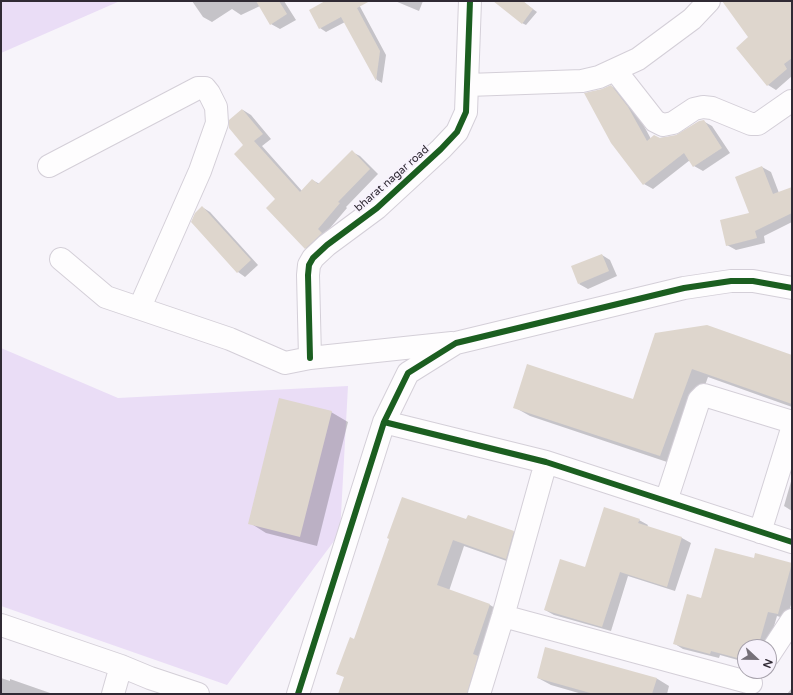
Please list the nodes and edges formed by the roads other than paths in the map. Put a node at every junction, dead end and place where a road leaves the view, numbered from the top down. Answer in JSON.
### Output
{"nodes":[{"id":1,"x":470,"y":1,"type":"edge"},
{"id":2,"x":710,"y":1,"type":"edge"},
{"id":3,"x":616,"y":70,"type":"junction"},
{"id":4,"x":468,"y":85,"type":"junction"},
{"id":5,"x":791,"y":101,"type":"dead end"},
{"id":6,"x":49,"y":166,"type":"dead end"},
{"id":7,"x":61,"y":259,"type":"dead end"},
{"id":8,"x":792,"y":288,"type":"edge"},
{"id":9,"x":140,"y":307,"type":"junction"},
{"id":10,"x":456,"y":343,"type":"junction"},
{"id":11,"x":310,"y":358,"type":"junction"},
{"id":12,"x":384,"y":422,"type":"junction"},
{"id":13,"x":792,"y":422,"type":"edge"},
{"id":14,"x":792,"y":430,"type":"edge"},
{"id":15,"x":546,"y":462,"type":"junction"},
{"id":16,"x":666,"y":501,"type":"junction"},
{"id":17,"x":760,"y":532,"type":"junction"},
{"id":18,"x":792,"y":542,"type":"edge"},
{"id":19,"x":503,"y":616,"type":"junction"},
{"id":20,"x":792,"y":620,"type":"edge"},
{"id":21,"x":1,"y":625,"type":"edge"},
{"id":22,"x":777,"y":643,"type":"edge"},
{"id":23,"x":121,"y":666,"type":"junction"},
{"id":24,"x":751,"y":683,"type":"edge"},
{"id":25,"x":147,"y":686,"type":"edge"},
{"id":26,"x":112,"y":694,"type":"edge"},
{"id":27,"x":198,"y":694,"type":"edge"},
{"id":28,"x":298,"y":694,"type":"edge"},
{"id":29,"x":479,"y":694,"type":"edge"}],
"edges":[{"from":1,"to":4,"type":"street","name":"bharat nagar road"},
{"from":2,"to":3,"type":"street"},
{"from":3,"to":4,"type":"street"},
{"from":3,"to":5,"type":"street"},
{"from":4,"to":11,"type":"street","name":"bharat nagar road"},
{"from":6,"to":9,"type":"street"},
{"from":7,"to":9,"type":"street"},
{"from":8,"to":10,"type":"street"},
{"from":9,"to":11,"type":"street"},
{"from":10,"to":11,"type":"street"},
{"from":10,"to":12,"type":"street"},
{"from":12,"to":15,"type":"street"},
{"from":12,"to":28,"type":"street"},
{"from":13,"to":16,"type":"street"},
{"from":14,"to":17,"type":"street"},
{"from":15,"to":16,"type":"street"},
{"from":15,"to":19,"type":"street"},
{"from":16,"to":17,"type":"street"},
{"from":17,"to":18,"type":"street"},
{"from":19,"to":24,"type":"street"},
{"from":19,"to":29,"type":"street"},
{"from":20,"to":22,"type":"street"},
{"from":21,"to":23,"type":"street"},
{"from":23,"to":25,"type":"street"},
{"from":23,"to":26,"type":"street"},
{"from":25,"to":27,"type":"street"}]}
